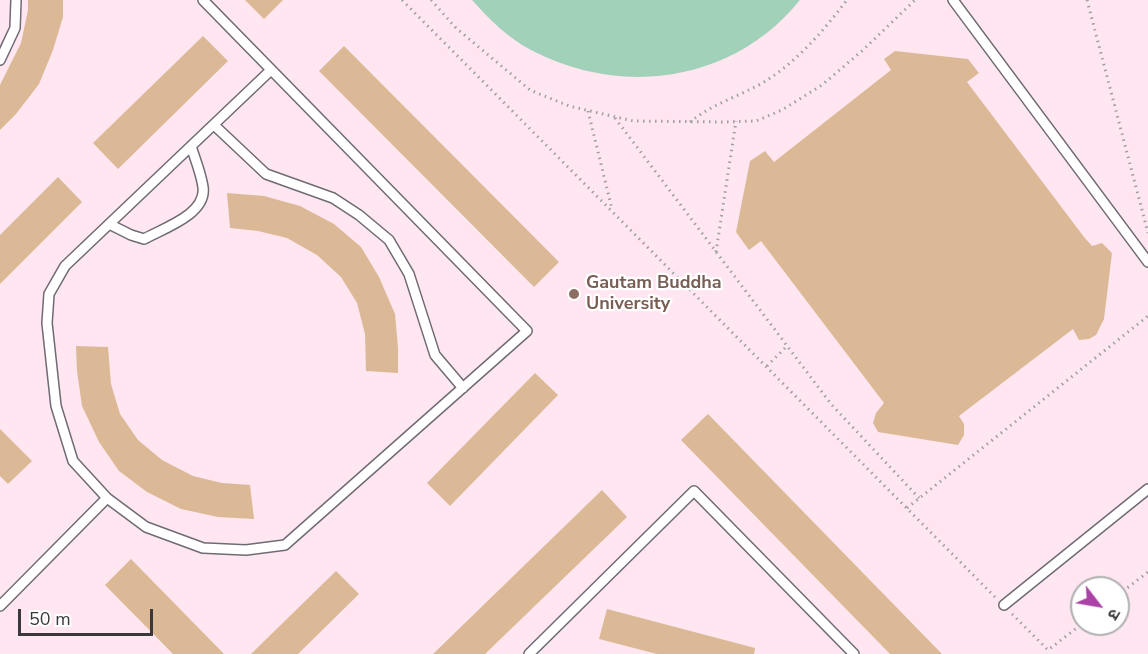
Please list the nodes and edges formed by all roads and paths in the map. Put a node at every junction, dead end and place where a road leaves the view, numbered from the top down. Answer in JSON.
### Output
{"nodes":[{"id":1,"x":16,"y":0,"type":"edge"},
{"id":2,"x":202,"y":0,"type":"edge"},
{"id":3,"x":402,"y":0,"type":"edge"},
{"id":4,"x":431,"y":0,"type":"edge"},
{"id":5,"x":847,"y":0,"type":"edge"},
{"id":6,"x":915,"y":0,"type":"edge"},
{"id":7,"x":953,"y":0,"type":"edge"},
{"id":8,"x":1087,"y":0,"type":"edge"},
{"id":9,"x":0,"y":60,"type":"edge"},
{"id":10,"x":271,"y":70,"type":"junction"},
{"id":11,"x":588,"y":111,"type":"junction"},
{"id":12,"x":614,"y":116,"type":"junction"},
{"id":13,"x":690,"y":122,"type":"junction"},
{"id":14,"x":736,"y":122,"type":"junction"},
{"id":15,"x":214,"y":125,"type":"junction"},
{"id":16,"x":191,"y":146,"type":"junction"},
{"id":17,"x":612,"y":211,"type":"junction"},
{"id":18,"x":109,"y":224,"type":"junction"},
{"id":19,"x":1148,"y":233,"type":"edge"},
{"id":20,"x":716,"y":252,"type":"junction"},
{"id":21,"x":1148,"y":262,"type":"edge"},
{"id":22,"x":1148,"y":316,"type":"edge"},
{"id":23,"x":787,"y":346,"type":"junction"},
{"id":24,"x":767,"y":366,"type":"junction"},
{"id":25,"x":463,"y":388,"type":"junction"},
{"id":26,"x":1148,"y":489,"type":"edge"},
{"id":27,"x":107,"y":498,"type":"junction"},
{"id":28,"x":919,"y":498,"type":"junction"},
{"id":29,"x":907,"y":508,"type":"junction"},
{"id":30,"x":1148,"y":572,"type":"edge"},
{"id":31,"x":1130,"y":586,"type":"edge"},
{"id":32,"x":1004,"y":605,"type":"junction"},
{"id":33,"x":0,"y":606,"type":"edge"},
{"id":34,"x":1070,"y":633,"type":"edge"},
{"id":35,"x":529,"y":654,"type":"edge"},
{"id":36,"x":854,"y":654,"type":"edge"}],
"edges":[{"from":1,"to":9,"type":"lane"},
{"from":2,"to":10,"type":"lane"},
{"from":3,"to":17,"type":"path"},
{"from":4,"to":11,"type":"path"},
{"from":5,"to":13,"type":"path"},
{"from":6,"to":14,"type":"path"},
{"from":7,"to":21,"type":"lane"},
{"from":8,"to":19,"type":"path"},
{"from":10,"to":15,"type":"lane"},
{"from":10,"to":25,"type":"lane"},
{"from":11,"to":12,"type":"path"},
{"from":11,"to":17,"type":"path"},
{"from":12,"to":13,"type":"path"},
{"from":12,"to":20,"type":"path"},
{"from":13,"to":14,"type":"path"},
{"from":14,"to":20,"type":"path"},
{"from":15,"to":16,"type":"lane"},
{"from":15,"to":25,"type":"lane"},
{"from":16,"to":18,"type":"lane"},
{"from":16,"to":18,"type":"lane"},
{"from":17,"to":24,"type":"path"},
{"from":18,"to":27,"type":"lane"},
{"from":20,"to":23,"type":"path"},
{"from":22,"to":28,"type":"path"},
{"from":23,"to":24,"type":"path"},
{"from":23,"to":28,"type":"path"},
{"from":24,"to":29,"type":"path"},
{"from":25,"to":27,"type":"lane"},
{"from":26,"to":32,"type":"lane"},
{"from":27,"to":33,"type":"lane"},
{"from":28,"to":29,"type":"path"},
{"from":29,"to":32,"type":"path"},
{"from":30,"to":31,"type":"path"},
{"from":32,"to":34,"type":"path"},
{"from":35,"to":36,"type":"lane"}]}
